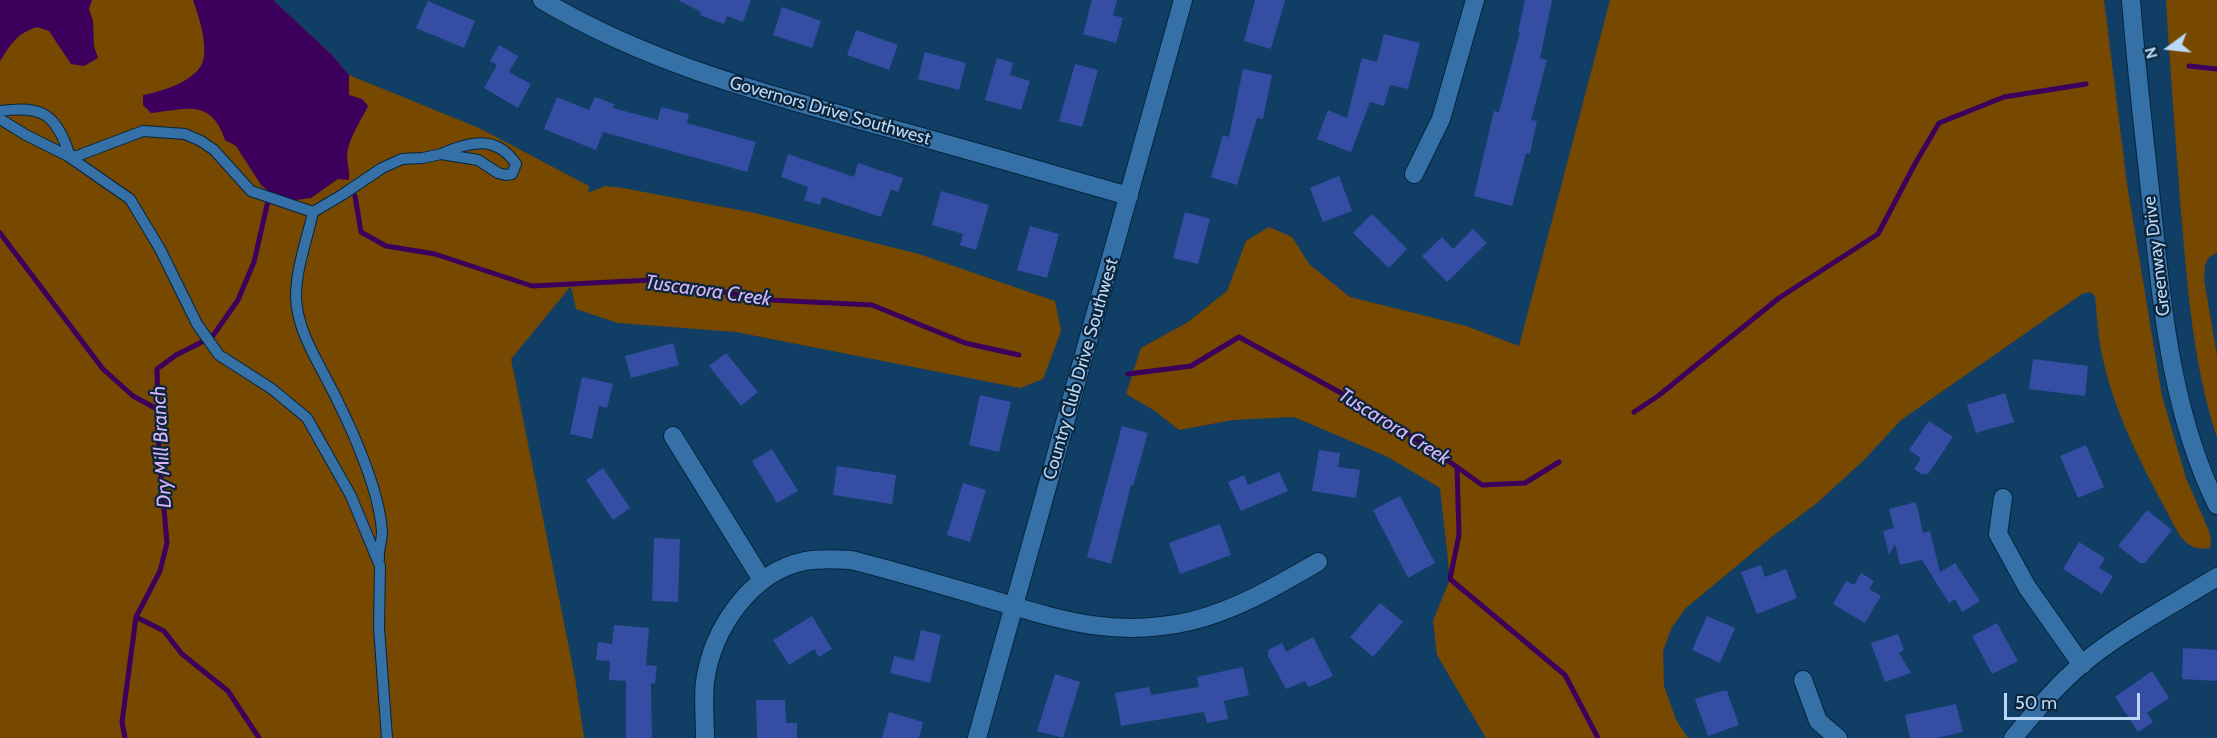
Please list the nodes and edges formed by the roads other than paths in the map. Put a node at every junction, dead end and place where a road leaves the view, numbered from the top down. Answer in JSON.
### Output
{"nodes":[{"id":1,"x":542,"y":0,"type":"edge"},
{"id":2,"x":1183,"y":0,"type":"edge"},
{"id":3,"x":1475,"y":0,"type":"edge"},
{"id":4,"x":2131,"y":0,"type":"edge"},
{"id":5,"x":0,"y":111,"type":"edge"},
{"id":6,"x":0,"y":119,"type":"edge"},
{"id":7,"x":441,"y":154,"type":"junction"},
{"id":8,"x":69,"y":156,"type":"junction"},
{"id":9,"x":1414,"y":174,"type":"dead end"},
{"id":10,"x":1129,"y":196,"type":"junction"},
{"id":11,"x":313,"y":212,"type":"junction"},
{"id":12,"x":673,"y":436,"type":"dead end"},
{"id":13,"x":2003,"y":498,"type":"dead end"},
{"id":14,"x":2217,"y":505,"type":"edge"},
{"id":15,"x":1318,"y":562,"type":"dead end"},
{"id":16,"x":380,"y":566,"type":"junction"},
{"id":17,"x":2217,"y":577,"type":"edge"},
{"id":18,"x":762,"y":580,"type":"junction"},
{"id":19,"x":1014,"y":607,"type":"junction"},
{"id":20,"x":2082,"y":665,"type":"junction"},
{"id":21,"x":1803,"y":681,"type":"dead end"},
{"id":22,"x":387,"y":738,"type":"edge"},
{"id":23,"x":705,"y":738,"type":"edge"},
{"id":24,"x":977,"y":738,"type":"edge"},
{"id":25,"x":1838,"y":738,"type":"edge"},
{"id":26,"x":2013,"y":738,"type":"edge"}],
"edges":[{"from":1,"to":10,"type":"street","name":"Governors Drive Southwest"},
{"from":2,"to":10,"type":"street","name":"Country Club Drive Southwest"},
{"from":3,"to":9,"type":"street"},
{"from":4,"to":14,"type":"street","name":"Greenway Drive"},
{"from":5,"to":8,"type":"lane"},
{"from":6,"to":8,"type":"lane"},
{"from":7,"to":7,"type":"lane"},
{"from":7,"to":11,"type":"lane"},
{"from":8,"to":11,"type":"lane"},
{"from":8,"to":16,"type":"lane"},
{"from":10,"to":19,"type":"street","name":"Country Club Drive Southwest"},
{"from":11,"to":16,"type":"lane"},
{"from":12,"to":18,"type":"street"},
{"from":13,"to":20,"type":"street"},
{"from":15,"to":19,"type":"street"},
{"from":16,"to":22,"type":"lane"},
{"from":17,"to":20,"type":"street"},
{"from":18,"to":19,"type":"street"},
{"from":18,"to":23,"type":"street"},
{"from":19,"to":24,"type":"street","name":"Country Club Drive Southwest"},
{"from":20,"to":26,"type":"street"},
{"from":21,"to":25,"type":"street"}]}
